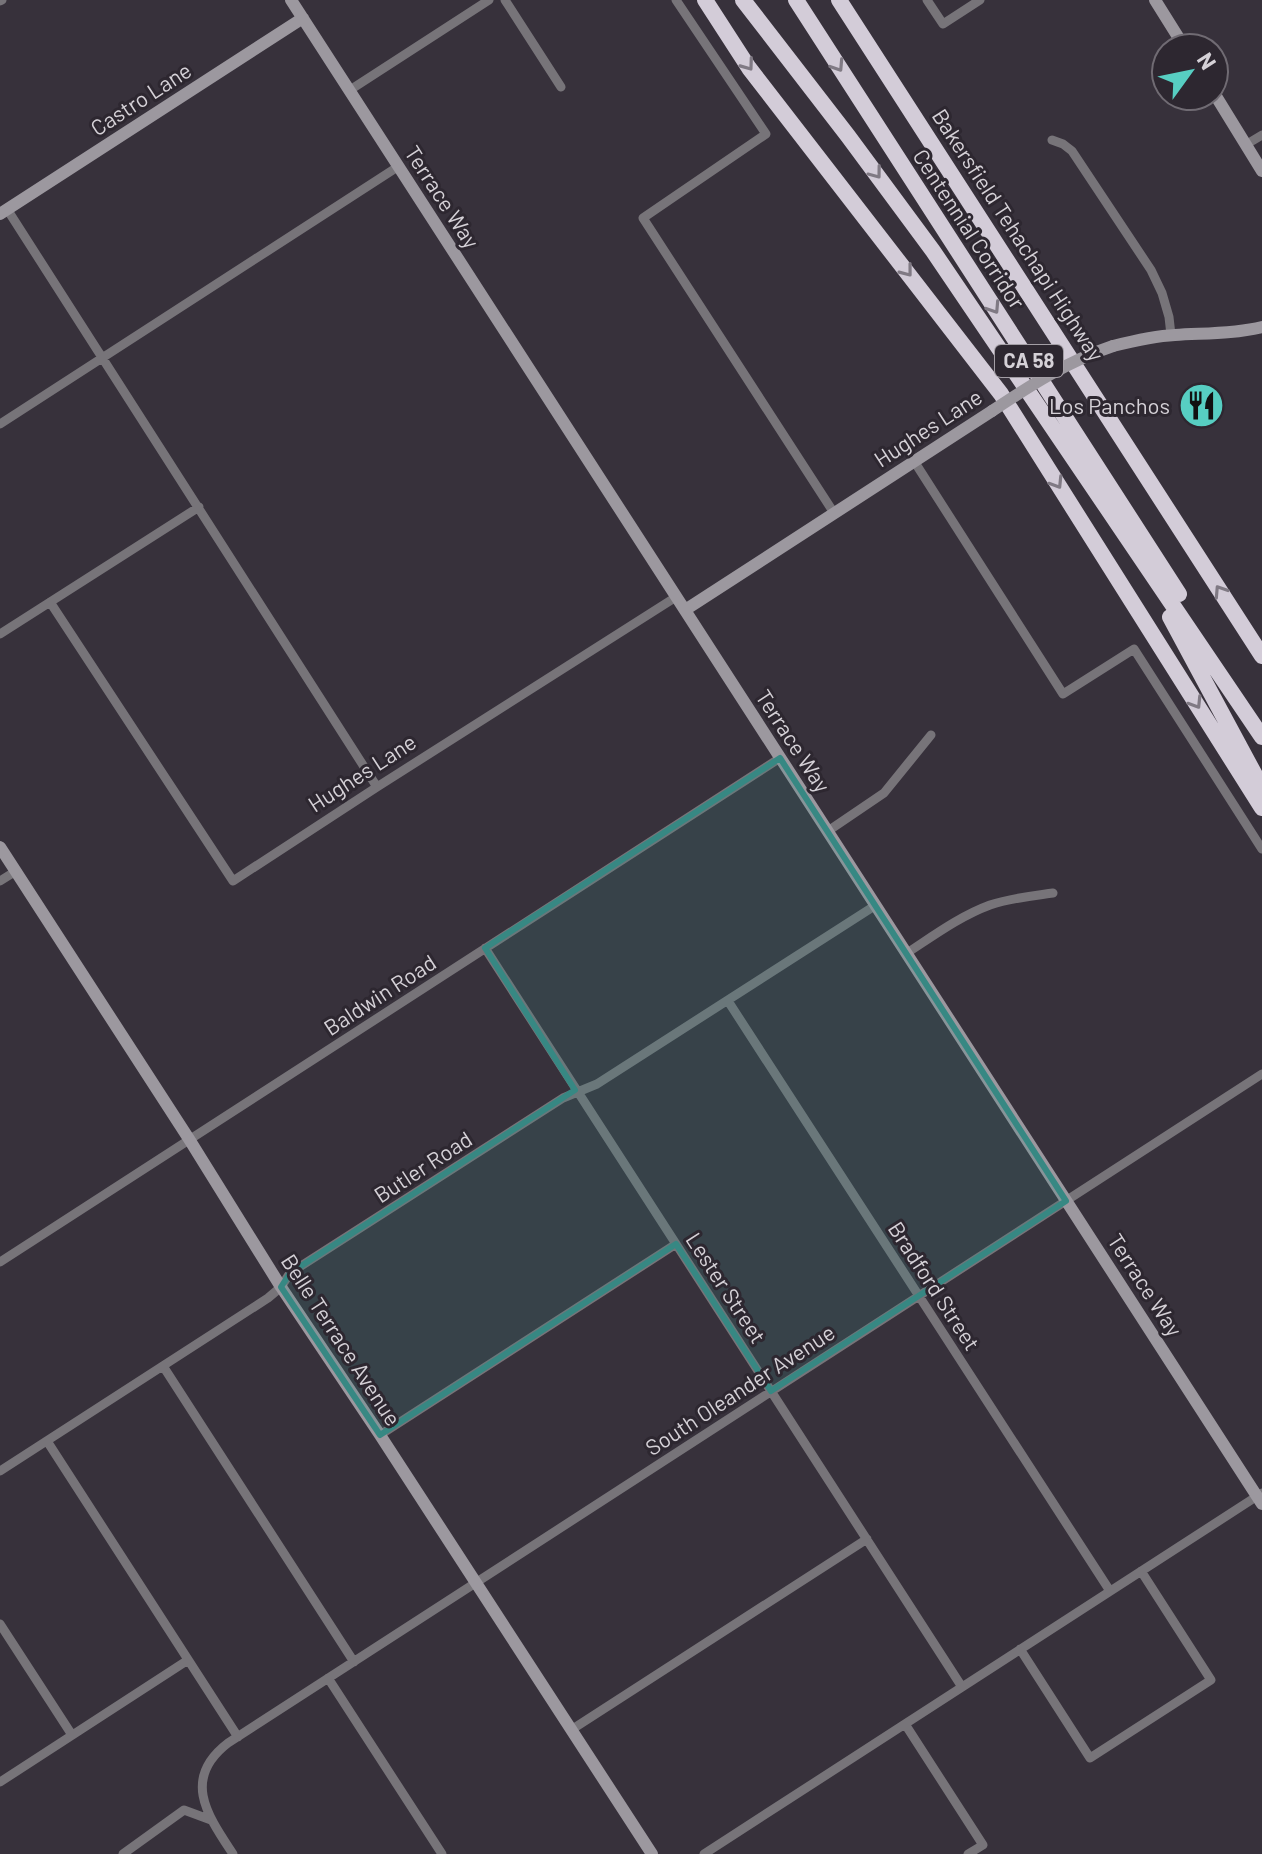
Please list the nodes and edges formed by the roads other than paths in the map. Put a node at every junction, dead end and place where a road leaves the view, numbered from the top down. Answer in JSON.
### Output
{"nodes":[{"id":1,"x":291,"y":0,"type":"edge"},
{"id":2,"x":489,"y":0,"type":"edge"},
{"id":3,"x":505,"y":0,"type":"edge"},
{"id":4,"x":676,"y":0,"type":"edge"},
{"id":5,"x":705,"y":0,"type":"edge"},
{"id":6,"x":743,"y":0,"type":"edge"},
{"id":7,"x":796,"y":0,"type":"edge"},
{"id":8,"x":839,"y":0,"type":"edge"},
{"id":9,"x":927,"y":0,"type":"edge"},
{"id":10,"x":980,"y":0,"type":"edge"},
{"id":11,"x":1156,"y":0,"type":"edge"},
{"id":12,"x":303,"y":18,"type":"junction"},
{"id":13,"x":1175,"y":32,"type":"edge"},
{"id":14,"x":561,"y":87,"type":"dead end"},
{"id":15,"x":350,"y":90,"type":"junction"},
{"id":16,"x":1226,"y":112,"type":"edge"},
{"id":17,"x":1262,"y":135,"type":"edge"},
{"id":18,"x":1052,"y":140,"type":"dead end"},
{"id":19,"x":1247,"y":144,"type":"junction"},
{"id":20,"x":399,"y":166,"type":"junction"},
{"id":21,"x":1262,"y":171,"type":"edge"},
{"id":22,"x":4,"y":212,"type":"edge"},
{"id":23,"x":1262,"y":327,"type":"edge"},
{"id":24,"x":1171,"y":335,"type":"junction"},
{"id":25,"x":103,"y":358,"type":"junction"},
{"id":26,"x":0,"y":424,"type":"edge"},
{"id":27,"x":914,"y":461,"type":"junction"},
{"id":28,"x":199,"y":507,"type":"junction"},
{"id":29,"x":834,"y":513,"type":"junction"},
{"id":30,"x":1149,"y":568,"type":"junction"},
{"id":31,"x":676,"y":597,"type":"junction"},
{"id":32,"x":50,"y":602,"type":"junction"},
{"id":33,"x":685,"y":610,"type":"junction"},
{"id":34,"x":0,"y":634,"type":"edge"},
{"id":35,"x":1262,"y":656,"type":"edge"},
{"id":36,"x":1262,"y":723,"type":"edge"},
{"id":37,"x":931,"y":735,"type":"dead end"},
{"id":38,"x":1262,"y":737,"type":"edge"},
{"id":39,"x":780,"y":758,"type":"junction"},
{"id":40,"x":377,"y":787,"type":"junction"},
{"id":41,"x":1262,"y":788,"type":"edge"},
{"id":42,"x":1262,"y":808,"type":"edge"},
{"id":43,"x":828,"y":831,"type":"junction"},
{"id":44,"x":0,"y":847,"type":"edge"},
{"id":45,"x":1262,"y":849,"type":"edge"},
{"id":46,"x":16,"y":871,"type":"junction"},
{"id":47,"x":0,"y":881,"type":"edge"},
{"id":48,"x":1053,"y":893,"type":"dead end"},
{"id":49,"x":876,"y":905,"type":"junction"},
{"id":50,"x":485,"y":948,"type":"junction"},
{"id":51,"x":907,"y":953,"type":"junction"},
{"id":52,"x":728,"y":1001,"type":"junction"},
{"id":53,"x":1262,"y":1074,"type":"edge"},
{"id":54,"x":577,"y":1093,"type":"junction"},
{"id":55,"x":189,"y":1139,"type":"junction"},
{"id":56,"x":1066,"y":1201,"type":"junction"},
{"id":57,"x":676,"y":1244,"type":"junction"},
{"id":58,"x":0,"y":1262,"type":"edge"},
{"id":59,"x":281,"y":1287,"type":"junction"},
{"id":60,"x":919,"y":1296,"type":"junction"},
{"id":61,"x":163,"y":1366,"type":"junction"},
{"id":62,"x":771,"y":1391,"type":"junction"},
{"id":63,"x":380,"y":1435,"type":"junction"},
{"id":64,"x":47,"y":1441,"type":"junction"},
{"id":65,"x":0,"y":1471,"type":"edge"},
{"id":66,"x":1260,"y":1497,"type":"edge"},
{"id":67,"x":867,"y":1539,"type":"junction"},
{"id":68,"x":1141,"y":1571,"type":"junction"},
{"id":69,"x":476,"y":1583,"type":"junction"},
{"id":70,"x":1110,"y":1591,"type":"junction"},
{"id":71,"x":0,"y":1624,"type":"edge"},
{"id":72,"x":1020,"y":1649,"type":"junction"},
{"id":73,"x":188,"y":1660,"type":"junction"},
{"id":74,"x":354,"y":1662,"type":"junction"},
{"id":75,"x":328,"y":1678,"type":"junction"},
{"id":76,"x":962,"y":1687,"type":"junction"},
{"id":77,"x":905,"y":1724,"type":"junction"},
{"id":78,"x":571,"y":1730,"type":"junction"},
{"id":79,"x":72,"y":1735,"type":"junction"},
{"id":80,"x":238,"y":1737,"type":"junction"},
{"id":81,"x":0,"y":1782,"type":"edge"},
{"id":82,"x":211,"y":1820,"type":"junction"},
{"id":83,"x":123,"y":1854,"type":"edge"},
{"id":84,"x":233,"y":1854,"type":"edge"},
{"id":85,"x":442,"y":1854,"type":"edge"},
{"id":86,"x":652,"y":1854,"type":"edge"},
{"id":87,"x":704,"y":1854,"type":"edge"},
{"id":88,"x":968,"y":1854,"type":"edge"}],
"edges":[{"from":1,"to":12,"type":"street","name":"Terrace Way"},
{"from":2,"to":15,"type":"street"},
{"from":3,"to":14,"type":"street"},
{"from":4,"to":29,"type":"street"},
{"from":5,"to":42,"type":"highway","one_way":true},
{"from":6,"to":30,"type":"highway","one_way":true},
{"from":7,"to":36,"type":"highway","name":"Centennial Corridor","number":"CA 58","one_way":true},
{"from":35,"to":8,"type":"highway","name":"Bakersfield Tehachapi Highway","number":"CA 58","one_way":true},
{"from":9,"to":10,"type":"street"},
{"from":11,"to":13,"type":"street"},
{"from":12,"to":15,"type":"street","name":"Terrace Way"},
{"from":12,"to":22,"type":"street","name":"Castro Lane"},
{"from":15,"to":20,"type":"street","name":"Terrace Way"},
{"from":16,"to":19,"type":"street"},
{"from":17,"to":19,"type":"street"},
{"from":18,"to":24,"type":"street"},
{"from":19,"to":21,"type":"street"},
{"from":20,"to":25,"type":"street"},
{"from":20,"to":31,"type":"street","name":"Terrace Way"},
{"from":22,"to":25,"type":"street"},
{"from":23,"to":24,"type":"street","name":"Hughes Lane"},
{"from":24,"to":27,"type":"street","name":"Hughes Lane","bridge":true},
{"from":25,"to":26,"type":"street"},
{"from":25,"to":28,"type":"street"},
{"from":27,"to":29,"type":"street","name":"Hughes Lane"},
{"from":27,"to":45,"type":"street"},
{"from":28,"to":32,"type":"street"},
{"from":28,"to":40,"type":"street"},
{"from":29,"to":33,"type":"street","name":"Hughes Lane"},
{"from":30,"to":38,"type":"highway"},
{"from":30,"to":41,"type":"highway"},
{"from":31,"to":33,"type":"street","name":"Terrace Way"},
{"from":31,"to":40,"type":"street","name":"Hughes Lane"},
{"from":32,"to":34,"type":"street"},
{"from":32,"to":40,"type":"street","name":"Hughes Lane"},
{"from":33,"to":39,"type":"street","name":"Terrace Way"},
{"from":37,"to":43,"type":"street"},
{"from":39,"to":43,"type":"street","name":"Terrace Way"},
{"from":39,"to":50,"type":"street","name":"Baldwin Road"},
{"from":43,"to":49,"type":"street","name":"Terrace Way"},
{"from":44,"to":46,"type":"street","name":"Belle Terrace Avenue"},
{"from":46,"to":47,"type":"street"},
{"from":46,"to":55,"type":"street","name":"Belle Terrace Avenue"},
{"from":48,"to":51,"type":"street"},
{"from":49,"to":51,"type":"street","name":"Terrace Way"},
{"from":49,"to":52,"type":"street","name":"Butler Road"},
{"from":50,"to":54,"type":"street","name":"Lester Street"},
{"from":50,"to":55,"type":"street","name":"Baldwin Road"},
{"from":51,"to":56,"type":"street","name":"Terrace Way"},
{"from":52,"to":54,"type":"street","name":"Butler Road"},
{"from":52,"to":60,"type":"street","name":"Bradford Street"},
{"from":53,"to":56,"type":"street","name":"South Oleander Avenue"},
{"from":54,"to":57,"type":"street","name":"Lester Street"},
{"from":54,"to":59,"type":"street","name":"Butler Road"},
{"from":55,"to":58,"type":"street","name":"Baldwin Road"},
{"from":55,"to":59,"type":"street","name":"Belle Terrace Avenue"},
{"from":56,"to":60,"type":"street","name":"South Oleander Avenue"},
{"from":56,"to":66,"type":"street","name":"Terrace Way"},
{"from":57,"to":62,"type":"street","name":"Lester Street"},
{"from":57,"to":63,"type":"street"},
{"from":59,"to":61,"type":"street","name":"Butler Road"},
{"from":59,"to":63,"type":"street","name":"Belle Terrace Avenue"},
{"from":60,"to":62,"type":"street","name":"South Oleander Avenue"},
{"from":60,"to":70,"type":"street","name":"Bradford Street"},
{"from":61,"to":64,"type":"street","name":"Butler Road"},
{"from":61,"to":74,"type":"street"},
{"from":62,"to":67,"type":"street","name":"Lester Street"},
{"from":62,"to":69,"type":"street","name":"South Oleander Avenue"},
{"from":63,"to":69,"type":"street","name":"Belle Terrace Avenue"},
{"from":64,"to":65,"type":"street","name":"Butler Road"},
{"from":64,"to":73,"type":"street"},
{"from":66,"to":68,"type":"street"},
{"from":67,"to":76,"type":"street","name":"Lester Street"},
{"from":67,"to":78,"type":"street"},
{"from":68,"to":70,"type":"street"},
{"from":68,"to":72,"type":"street"},
{"from":69,"to":74,"type":"street","name":"South Oleander Avenue"},
{"from":69,"to":78,"type":"street","name":"Belle Terrace Avenue"},
{"from":70,"to":72,"type":"street"},
{"from":71,"to":79,"type":"street"},
{"from":72,"to":76,"type":"street"},
{"from":73,"to":79,"type":"street"},
{"from":73,"to":80,"type":"street"},
{"from":74,"to":75,"type":"street","name":"South Oleander Avenue"},
{"from":75,"to":80,"type":"street","name":"South Oleander Avenue"},
{"from":75,"to":85,"type":"street"},
{"from":76,"to":77,"type":"street"},
{"from":77,"to":87,"type":"street"},
{"from":77,"to":88,"type":"street"},
{"from":78,"to":86,"type":"street","name":"Belle Terrace Avenue"},
{"from":79,"to":81,"type":"street"},
{"from":80,"to":82,"type":"street","name":"South Oleander Avenue"},
{"from":82,"to":83,"type":"street"},
{"from":82,"to":84,"type":"street"}]}
